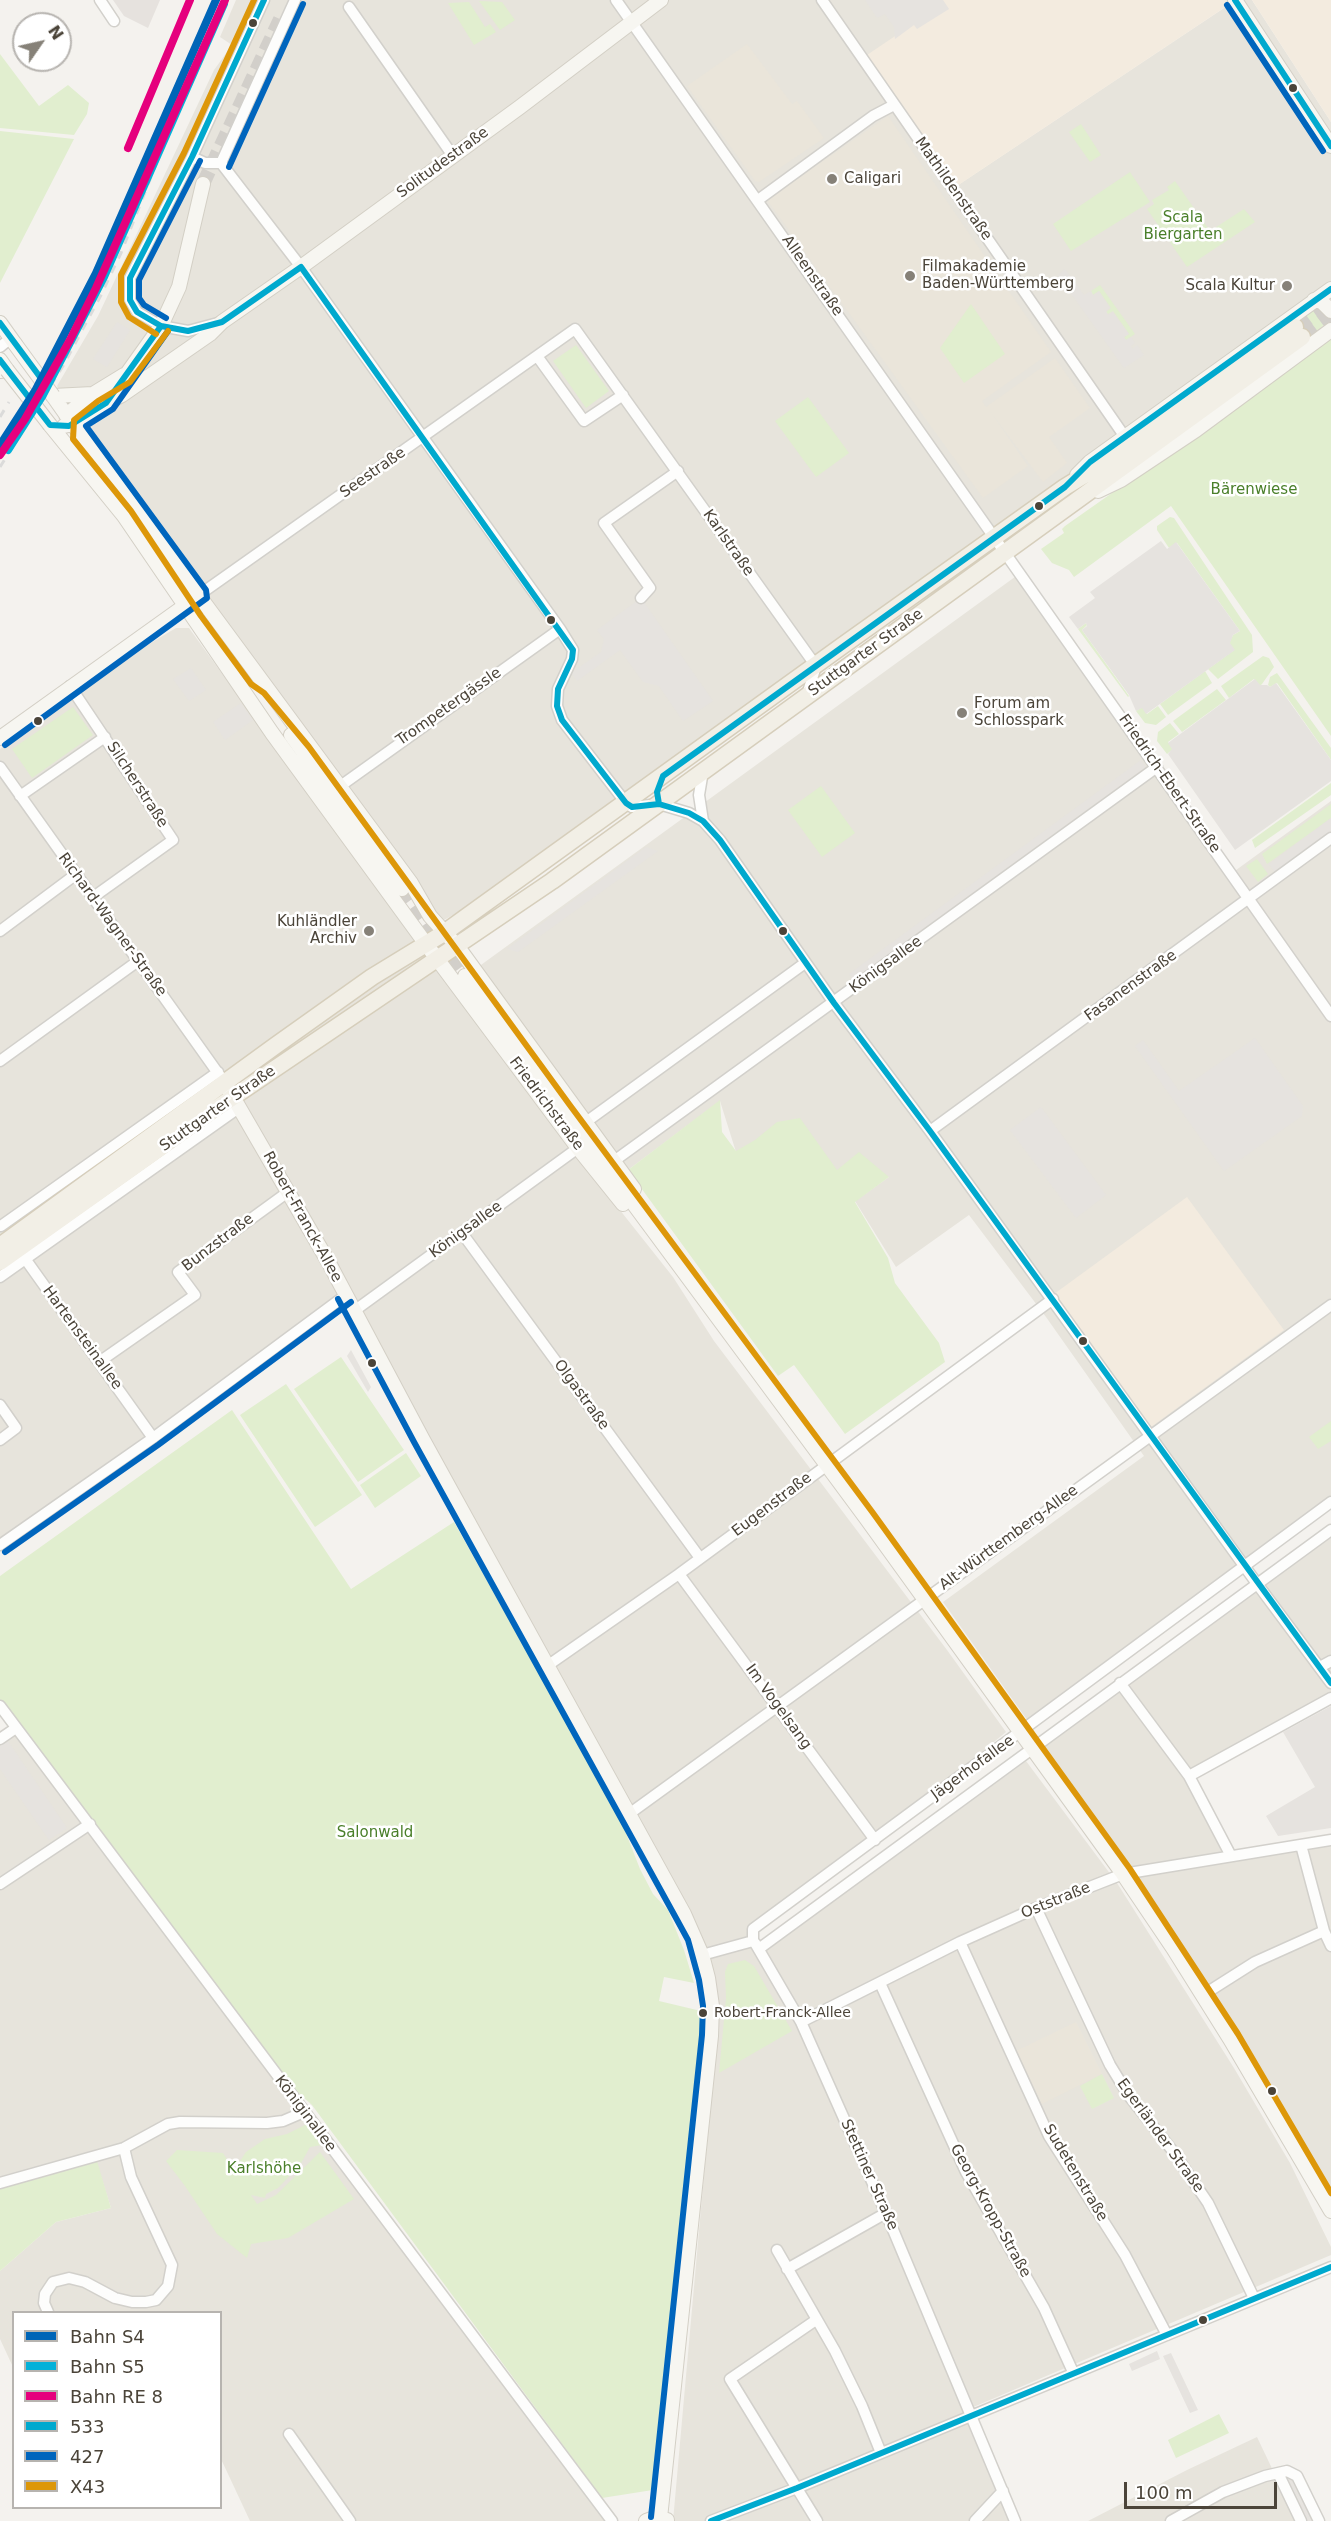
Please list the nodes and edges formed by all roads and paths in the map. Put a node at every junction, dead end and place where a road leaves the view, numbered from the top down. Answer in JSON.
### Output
{"nodes":[{"id":1,"x":100,"y":0,"type":"edge"},
{"id":2,"x":264,"y":0,"type":"edge"},
{"id":3,"x":295,"y":0,"type":"edge"},
{"id":4,"x":616,"y":0,"type":"edge"},
{"id":5,"x":661,"y":0,"type":"edge"},
{"id":6,"x":822,"y":0,"type":"edge"},
{"id":7,"x":1235,"y":0,"type":"edge"},
{"id":8,"x":349,"y":7,"type":"dead end"},
{"id":9,"x":114,"y":21,"type":"dead end"},
{"id":10,"x":632,"y":22,"type":"junction"},
{"id":11,"x":894,"y":105,"type":"junction"},
{"id":12,"x":1331,"y":146,"type":"edge"},
{"id":13,"x":453,"y":156,"type":"junction"},
{"id":14,"x":192,"y":157,"type":"junction"},
{"id":15,"x":221,"y":163,"type":"junction"},
{"id":16,"x":203,"y":184,"type":"tunnel mouth"},
{"id":17,"x":758,"y":200,"type":"junction"},
{"id":18,"x":301,"y":267,"type":"junction"},
{"id":19,"x":1331,"y":289,"type":"edge"},
{"id":20,"x":1314,"y":300,"type":"junction"},
{"id":21,"x":1331,"y":310,"type":"edge"},
{"id":22,"x":222,"y":322,"type":"junction"},
{"id":23,"x":0,"y":323,"type":"edge"},
{"id":24,"x":161,"y":326,"type":"junction"},
{"id":25,"x":1330,"y":328,"type":"edge"},
{"id":26,"x":575,"y":329,"type":"joint"},
{"id":27,"x":9,"y":343,"type":"edge"},
{"id":28,"x":537,"y":356,"type":"junction"},
{"id":29,"x":2,"y":367,"type":"edge"},
{"id":30,"x":124,"y":375,"type":"junction"},
{"id":31,"x":93,"y":394,"type":"junction"},
{"id":32,"x":623,"y":394,"type":"junction"},
{"id":33,"x":53,"y":396,"type":"junction"},
{"id":34,"x":106,"y":403,"type":"junction"},
{"id":35,"x":63,"y":423,"type":"junction"},
{"id":36,"x":423,"y":437,"type":"junction"},
{"id":37,"x":1125,"y":437,"type":"junction"},
{"id":38,"x":678,"y":471,"type":"junction"},
{"id":39,"x":1065,"y":487,"type":"junction"},
{"id":40,"x":1074,"y":503,"type":"junction"},
{"id":41,"x":996,"y":537,"type":"junction"},
{"id":42,"x":1006,"y":553,"type":"junction"},
{"id":43,"x":199,"y":595,"type":"junction"},
{"id":44,"x":641,"y":598,"type":"dead end"},
{"id":45,"x":186,"y":605,"type":"junction"},
{"id":46,"x":560,"y":629,"type":"junction"},
{"id":47,"x":816,"y":666,"type":"junction"},
{"id":48,"x":251,"y":667,"type":"junction"},
{"id":49,"x":70,"y":686,"type":"junction"},
{"id":50,"x":245,"y":690,"type":"junction"},
{"id":51,"x":807,"y":696,"type":"junction"},
{"id":52,"x":105,"y":736,"type":"junction"},
{"id":53,"x":0,"y":738,"type":"edge"},
{"id":54,"x":302,"y":752,"type":"junction"},
{"id":55,"x":0,"y":767,"type":"edge"},
{"id":56,"x":1157,"y":767,"type":"junction"},
{"id":57,"x":703,"y":771,"type":"junction"},
{"id":58,"x":663,"y":776,"type":"junction"},
{"id":59,"x":339,"y":787,"type":"junction"},
{"id":60,"x":20,"y":796,"type":"junction"},
{"id":61,"x":626,"y":803,"type":"junction"},
{"id":62,"x":659,"y":804,"type":"junction"},
{"id":63,"x":703,"y":821,"type":"junction"},
{"id":64,"x":616,"y":834,"type":"junction"},
{"id":65,"x":1331,"y":838,"type":"edge"},
{"id":66,"x":75,"y":875,"type":"junction"},
{"id":67,"x":402,"y":889,"type":"tunnel mouth"},
{"id":68,"x":92,"y":898,"type":"junction"},
{"id":69,"x":1250,"y":900,"type":"junction"},
{"id":70,"x":0,"y":931,"type":"edge"},
{"id":71,"x":444,"y":933,"type":"junction"},
{"id":72,"x":426,"y":944,"type":"junction"},
{"id":73,"x":458,"y":947,"type":"junction"},
{"id":74,"x":438,"y":960,"type":"junction"},
{"id":75,"x":138,"y":961,"type":"junction"},
{"id":76,"x":806,"y":963,"type":"junction"},
{"id":77,"x":465,"y":976,"type":"tunnel mouth"},
{"id":78,"x":834,"y":1003,"type":"junction"},
{"id":79,"x":1331,"y":1016,"type":"edge"},
{"id":80,"x":0,"y":1061,"type":"edge"},
{"id":81,"x":221,"y":1078,"type":"junction"},
{"id":82,"x":237,"y":1102,"type":"junction"},
{"id":83,"x":586,"y":1122,"type":"junction"},
{"id":84,"x":930,"y":1131,"type":"junction"},
{"id":85,"x":578,"y":1149,"type":"junction"},
{"id":86,"x":614,"y":1161,"type":"junction"},
{"id":87,"x":288,"y":1192,"type":"junction"},
{"id":88,"x":462,"y":1233,"type":"junction"},
{"id":89,"x":9,"y":1240,"type":"edge"},
{"id":90,"x":662,"y":1241,"type":"junction"},
{"id":91,"x":0,"y":1262,"type":"edge"},
{"id":92,"x":0,"y":1277,"type":"edge"},
{"id":93,"x":346,"y":1295,"type":"junction"},
{"id":94,"x":1053,"y":1299,"type":"junction"},
{"id":95,"x":1331,"y":1305,"type":"edge"},
{"id":96,"x":354,"y":1311,"type":"junction"},
{"id":97,"x":99,"y":1362,"type":"junction"},
{"id":98,"x":0,"y":1405,"type":"edge"},
{"id":99,"x":1151,"y":1435,"type":"junction"},
{"id":100,"x":153,"y":1438,"type":"junction"},
{"id":101,"x":0,"y":1440,"type":"edge"},
{"id":102,"x":826,"y":1464,"type":"junction"},
{"id":103,"x":1331,"y":1502,"type":"edge"},
{"id":104,"x":1331,"y":1530,"type":"edge"},
{"id":105,"x":0,"y":1545,"type":"edge"},
{"id":106,"x":700,"y":1558,"type":"junction"},
{"id":107,"x":1244,"y":1566,"type":"junction"},
{"id":108,"x":679,"y":1574,"type":"junction"},
{"id":109,"x":1258,"y":1585,"type":"junction"},
{"id":110,"x":925,"y":1599,"type":"junction"},
{"id":111,"x":1331,"y":1661,"type":"edge"},
{"id":112,"x":547,"y":1666,"type":"junction"},
{"id":113,"x":1320,"y":1667,"type":"junction"},
{"id":114,"x":1120,"y":1683,"type":"junction"},
{"id":115,"x":1331,"y":1683,"type":"edge"},
{"id":116,"x":1331,"y":1698,"type":"edge"},
{"id":117,"x":0,"y":1706,"type":"edge"},
{"id":118,"x":778,"y":1707,"type":"junction"},
{"id":119,"x":16,"y":1728,"type":"junction"},
{"id":120,"x":1022,"y":1732,"type":"junction"},
{"id":121,"x":0,"y":1739,"type":"edge"},
{"id":122,"x":1033,"y":1747,"type":"junction"},
{"id":123,"x":1189,"y":1776,"type":"junction"},
{"id":124,"x":629,"y":1814,"type":"junction"},
{"id":125,"x":90,"y":1824,"type":"junction"},
{"id":126,"x":875,"y":1840,"type":"junction"},
{"id":127,"x":1331,"y":1840,"type":"edge"},
{"id":128,"x":1301,"y":1845,"type":"junction"},
{"id":129,"x":1231,"y":1856,"type":"junction"},
{"id":130,"x":1124,"y":1874,"type":"junction"},
{"id":131,"x":0,"y":1884,"type":"edge"},
{"id":132,"x":1036,"y":1908,"type":"junction"},
{"id":133,"x":1324,"y":1931,"type":"junction"},
{"id":134,"x":960,"y":1942,"type":"junction"},
{"id":135,"x":756,"y":1945,"type":"junction"},
{"id":136,"x":1331,"y":1946,"type":"edge"},
{"id":137,"x":702,"y":1955,"type":"junction"},
{"id":138,"x":880,"y":1983,"type":"junction"},
{"id":139,"x":1203,"y":1995,"type":"junction"},
{"id":140,"x":801,"y":2022,"type":"junction"},
{"id":141,"x":304,"y":2112,"type":"junction"},
{"id":142,"x":124,"y":2148,"type":"junction"},
{"id":143,"x":0,"y":2184,"type":"edge"},
{"id":144,"x":1331,"y":2211,"type":"edge"},
{"id":145,"x":886,"y":2213,"type":"junction"},
{"id":146,"x":777,"y":2250,"type":"dead end"},
{"id":147,"x":1331,"y":2267,"type":"edge"},
{"id":148,"x":787,"y":2269,"type":"junction"},
{"id":149,"x":1254,"y":2298,"type":"junction"},
{"id":150,"x":47,"y":2311,"type":"edge"},
{"id":151,"x":816,"y":2320,"type":"junction"},
{"id":152,"x":1167,"y":2335,"type":"junction"},
{"id":153,"x":1073,"y":2372,"type":"junction"},
{"id":154,"x":971,"y":2415,"type":"junction"},
{"id":155,"x":290,"y":2434,"type":"dead end"},
{"id":156,"x":882,"y":2453,"type":"junction"},
{"id":157,"x":1278,"y":2473,"type":"junction"},
{"id":158,"x":797,"y":2488,"type":"junction"},
{"id":159,"x":1003,"y":2491,"type":"junction"},
{"id":160,"x":664,"y":2519,"type":"edge"},
{"id":161,"x":350,"y":2521,"type":"edge"},
{"id":162,"x":612,"y":2521,"type":"edge"},
{"id":163,"x":646,"y":2521,"type":"edge"},
{"id":164,"x":711,"y":2521,"type":"edge"},
{"id":165,"x":817,"y":2521,"type":"edge"},
{"id":166,"x":975,"y":2521,"type":"edge"},
{"id":167,"x":1015,"y":2521,"type":"edge"},
{"id":168,"x":1171,"y":2521,"type":"edge"},
{"id":169,"x":1301,"y":2521,"type":"edge"},
{"id":170,"x":1319,"y":2521,"type":"edge"}],
"edges":[{"from":1,"to":9,"type":"street"},
{"from":2,"to":14,"type":"street"},
{"from":3,"to":15,"type":"street"},
{"from":4,"to":10,"type":"street","name":"Alleenstraße"},
{"from":5,"to":10,"type":"main road","name":"Solitudestraße"},
{"from":6,"to":11,"type":"street","name":"Mathildenstraße"},
{"from":7,"to":12,"type":"main road"},
{"from":8,"to":13,"type":"street"},
{"from":10,"to":13,"type":"main road","name":"Solitudestraße"},
{"from":10,"to":17,"type":"street","name":"Alleenstraße"},
{"from":11,"to":17,"type":"street"},
{"from":11,"to":37,"type":"street","name":"Mathildenstraße"},
{"from":13,"to":18,"type":"main road","name":"Solitudestraße"},
{"from":14,"to":15,"type":"street"},
{"from":14,"to":24,"type":"street"},
{"from":15,"to":18,"type":"street"},
{"from":16,"to":24,"type":"main road"},
{"from":17,"to":41,"type":"street","name":"Alleenstraße"},
{"from":18,"to":22,"type":"main road","name":"Solitudestraße"},
{"from":18,"to":36,"type":"street"},
{"from":19,"to":20,"type":"main road","name":"Stuttgarter Straße"},
{"from":20,"to":21,"type":"main road"},
{"from":20,"to":37,"type":"main road","name":"Stuttgarter Straße"},
{"from":22,"to":24,"type":"street","name":"Solitudestraße"},
{"from":22,"to":34,"type":"main road","name":"Solitudestraße"},
{"from":23,"to":27,"type":"main road"},
{"from":24,"to":30,"type":"main road"},
{"from":25,"to":40,"type":"main road","name":"Stuttgarter Straße"},
{"from":26,"to":28,"type":"street","name":"Seestraße"},
{"from":26,"to":32,"type":"street","name":"Karlstraße"},
{"from":27,"to":33,"type":"main road","bridge":true},
{"from":28,"to":32,"type":"street"},
{"from":28,"to":36,"type":"street","name":"Seestraße"},
{"from":29,"to":35,"type":"main road","bridge":true},
{"from":30,"to":31,"type":"main road"},
{"from":30,"to":34,"type":"main road"},
{"from":31,"to":33,"type":"main road"},
{"from":31,"to":35,"type":"main road"},
{"from":32,"to":38,"type":"street","name":"Karlstraße"},
{"from":33,"to":35,"type":"main road"},
{"from":34,"to":35,"type":"main road","name":"Solitudestraße"},
{"from":35,"to":43,"type":"main road"},
{"from":35,"to":45,"type":"main road"},
{"from":36,"to":43,"type":"street","name":"Seestraße"},
{"from":36,"to":46,"type":"street"},
{"from":37,"to":39,"type":"main road","name":"Stuttgarter Straße"},
{"from":38,"to":44,"type":"street"},
{"from":38,"to":47,"type":"street","name":"Karlstraße"},
{"from":39,"to":40,"type":"main road","name":"Stuttgarter Straße"},
{"from":39,"to":41,"type":"main road","name":"Stuttgarter Straße"},
{"from":40,"to":42,"type":"main road","name":"Stuttgarter Straße"},
{"from":41,"to":42,"type":"street","name":"Alleenstraße"},
{"from":41,"to":47,"type":"main road","name":"Stuttgarter Straße"},
{"from":42,"to":51,"type":"main road","name":"Stuttgarter Straße"},
{"from":42,"to":56,"type":"street","name":"Friedrich-Ebert-Straße"},
{"from":43,"to":45,"type":"main road"},
{"from":43,"to":48,"type":"main road"},
{"from":45,"to":49,"type":"main road"},
{"from":45,"to":50,"type":"main road"},
{"from":46,"to":59,"type":"street","name":"Trompetergässle"},
{"from":46,"to":61,"type":"street"},
{"from":47,"to":51,"type":"street"},
{"from":47,"to":58,"type":"main road","name":"Stuttgarter Straße"},
{"from":48,"to":54,"type":"main road"},
{"from":48,"to":59,"type":"main road"},
{"from":49,"to":52,"type":"street"},
{"from":49,"to":53,"type":"main road"},
{"from":50,"to":54,"type":"main road"},
{"from":50,"to":72,"type":"main road"},
{"from":51,"to":57,"type":"main road","name":"Stuttgarter Straße"},
{"from":52,"to":60,"type":"street"},
{"from":52,"to":68,"type":"street","name":"Silcherstraße"},
{"from":54,"to":67,"type":"main road"},
{"from":55,"to":60,"type":"street","name":"Richard-Wagner-Straße"},
{"from":56,"to":69,"type":"street","name":"Friedrich-Ebert-Straße"},
{"from":56,"to":78,"type":"street","name":"Königsallee"},
{"from":57,"to":62,"type":"main road","name":"Stuttgarter Straße"},
{"from":57,"to":63,"type":"street"},
{"from":58,"to":61,"type":"main road","name":"Stuttgarter Straße"},
{"from":58,"to":62,"type":"street"},
{"from":59,"to":71,"type":"main road"},
{"from":60,"to":66,"type":"street","name":"Richard-Wagner-Straße"},
{"from":61,"to":62,"type":"street"},
{"from":61,"to":64,"type":"street"},
{"from":61,"to":71,"type":"main road","name":"Stuttgarter Straße"},
{"from":62,"to":63,"type":"street"},
{"from":62,"to":64,"type":"main road","name":"Stuttgarter Straße"},
{"from":63,"to":76,"type":"street"},
{"from":64,"to":73,"type":"main road","name":"Stuttgarter Straße"},
{"from":65,"to":69,"type":"street","name":"Fasanenstraße"},
{"from":66,"to":68,"type":"street","name":"Richard-Wagner-Straße"},
{"from":66,"to":70,"type":"street"},
{"from":68,"to":75,"type":"street","name":"Richard-Wagner-Straße"},
{"from":69,"to":79,"type":"street","name":"Friedrich-Ebert-Straße"},
{"from":69,"to":84,"type":"street","name":"Fasanenstraße"},
{"from":71,"to":72,"type":"main road","name":"Stuttgarter Straße"},
{"from":71,"to":73,"type":"main road"},
{"from":72,"to":74,"type":"main road"},
{"from":72,"to":81,"type":"main road","name":"Stuttgarter Straße"},
{"from":73,"to":74,"type":"main road","name":"Stuttgarter Straße"},
{"from":73,"to":83,"type":"main road","name":"Friedrichstraße"},
{"from":74,"to":82,"type":"main road","name":"Stuttgarter Straße"},
{"from":74,"to":85,"type":"main road","name":"Friedrichstraße"},
{"from":75,"to":80,"type":"street"},
{"from":75,"to":81,"type":"street","name":"Richard-Wagner-Straße"},
{"from":76,"to":78,"type":"street"},
{"from":76,"to":83,"type":"street"},
{"from":77,"to":90,"type":"main road","name":"Friedrichstraße"},
{"from":78,"to":84,"type":"street"},
{"from":78,"to":86,"type":"street","name":"Königsallee"},
{"from":81,"to":82,"type":"main road","name":"Robert-Franck-Allee"},
{"from":81,"to":89,"type":"main road","name":"Stuttgarter Straße"},
{"from":82,"to":87,"type":"main road","name":"Robert-Franck-Allee"},
{"from":82,"to":89,"type":"main road","name":"Stuttgarter Straße"},
{"from":83,"to":86,"type":"main road","name":"Friedrichstraße"},
{"from":84,"to":94,"type":"street"},
{"from":85,"to":88,"type":"street","name":"Königsallee"},
{"from":85,"to":90,"type":"main road","name":"Friedrichstraße"},
{"from":86,"to":90,"type":"main road","name":"Friedrichstraße"},
{"from":87,"to":93,"type":"main road","name":"Robert-Franck-Allee"},
{"from":87,"to":97,"type":"street","name":"Bunzstraße"},
{"from":88,"to":96,"type":"street","name":"Königsallee"},
{"from":88,"to":106,"type":"street","name":"Olgastraße"},
{"from":89,"to":91,"type":"main road","name":"Stuttgarter Straße"},
{"from":89,"to":92,"type":"street","name":"Stuttgarter Straße"},
{"from":89,"to":97,"type":"street","name":"Hartensteinallee"},
{"from":90,"to":102,"type":"main road","name":"Friedrichstraße"},
{"from":93,"to":96,"type":"main road","name":"Robert-Franck-Allee"},
{"from":93,"to":100,"type":"street"},
{"from":94,"to":99,"type":"street"},
{"from":94,"to":102,"type":"street","name":"Eugenstraße"},
{"from":95,"to":99,"type":"street","name":"Alt-Württemberg-Allee"},
{"from":96,"to":112,"type":"main road","name":"Robert-Franck-Allee"},
{"from":97,"to":100,"type":"street","name":"Hartensteinallee"},
{"from":98,"to":101,"type":"street"},
{"from":99,"to":107,"type":"street"},
{"from":99,"to":110,"type":"street","name":"Alt-Württemberg-Allee"},
{"from":100,"to":105,"type":"street"},
{"from":102,"to":106,"type":"street","name":"Eugenstraße"},
{"from":102,"to":110,"type":"main road","name":"Friedrichstraße"},
{"from":103,"to":107,"type":"street","name":"Jägerhofallee"},
{"from":104,"to":109,"type":"street","name":"Jägerhofallee"},
{"from":106,"to":108,"type":"street","name":"Eugenstraße"},
{"from":107,"to":109,"type":"street"},
{"from":107,"to":120,"type":"street","name":"Jägerhofallee"},
{"from":108,"to":112,"type":"street","name":"Eugenstraße"},
{"from":108,"to":118,"type":"street","name":"Im Vogelsang"},
{"from":109,"to":113,"type":"street"},
{"from":109,"to":114,"type":"street","name":"Jägerhofallee"},
{"from":110,"to":118,"type":"street","name":"Alt-Württemberg-Allee"},
{"from":110,"to":120,"type":"main road","name":"Friedrichstraße"},
{"from":111,"to":113,"type":"street"},
{"from":112,"to":124,"type":"main road","name":"Robert-Franck-Allee"},
{"from":113,"to":115,"type":"street"},
{"from":114,"to":122,"type":"street","name":"Jägerhofallee"},
{"from":114,"to":123,"type":"street"},
{"from":116,"to":123,"type":"street"},
{"from":117,"to":119,"type":"street","name":"Königinallee"},
{"from":118,"to":124,"type":"street","name":"Alt-Württemberg-Allee"},
{"from":118,"to":126,"type":"street","name":"Im Vogelsang"},
{"from":119,"to":121,"type":"street"},
{"from":119,"to":125,"type":"street","name":"Königinallee"},
{"from":120,"to":122,"type":"main road","name":"Friedrichstraße"},
{"from":120,"to":126,"type":"street","name":"Jägerhofallee"},
{"from":122,"to":130,"type":"main road","name":"Friedrichstraße"},
{"from":122,"to":135,"type":"street","name":"Jägerhofallee"},
{"from":123,"to":129,"type":"street"},
{"from":124,"to":137,"type":"main road","name":"Robert-Franck-Allee"},
{"from":125,"to":131,"type":"street"},
{"from":125,"to":141,"type":"street","name":"Königinallee"},
{"from":126,"to":135,"type":"street","name":"Jägerhofallee"},
{"from":127,"to":128,"type":"street","name":"Oststraße"},
{"from":128,"to":129,"type":"street","name":"Oststraße"},
{"from":128,"to":133,"type":"street"},
{"from":129,"to":130,"type":"street","name":"Oststraße"},
{"from":130,"to":132,"type":"street","name":"Oststraße"},
{"from":130,"to":139,"type":"main road","name":"Friedrichstraße"},
{"from":132,"to":134,"type":"street","name":"Oststraße"},
{"from":132,"to":149,"type":"street","name":"Egerländer Straße"},
{"from":133,"to":136,"type":"street"},
{"from":133,"to":139,"type":"street"},
{"from":134,"to":138,"type":"street","name":"Oststraße"},
{"from":134,"to":152,"type":"street","name":"Sudetenstraße"},
{"from":135,"to":137,"type":"street","name":"Jägerhofallee"},
{"from":135,"to":140,"type":"street","name":"Stettiner Straße"},
{"from":137,"to":160,"type":"main road","name":"Robert-Franck-Allee"},
{"from":138,"to":140,"type":"street","name":"Oststraße"},
{"from":138,"to":153,"type":"street","name":"Georg-Kropp-Straße"},
{"from":139,"to":144,"type":"main road","name":"Friedrichstraße"},
{"from":140,"to":145,"type":"street","name":"Stettiner Straße"},
{"from":141,"to":142,"type":"street"},
{"from":141,"to":162,"type":"street","name":"Königinallee"},
{"from":142,"to":143,"type":"street"},
{"from":142,"to":150,"type":"street"},
{"from":145,"to":148,"type":"street"},
{"from":145,"to":154,"type":"street","name":"Stettiner Straße"},
{"from":146,"to":148,"type":"street"},
{"from":147,"to":149,"type":"street"},
{"from":148,"to":151,"type":"street"},
{"from":149,"to":152,"type":"street"},
{"from":151,"to":156,"type":"street"},
{"from":151,"to":158,"type":"street"},
{"from":152,"to":153,"type":"street"},
{"from":153,"to":154,"type":"street"},
{"from":154,"to":156,"type":"street"},
{"from":154,"to":159,"type":"street","name":"Stettiner Straße"},
{"from":155,"to":161,"type":"street"},
{"from":156,"to":158,"type":"street"},
{"from":157,"to":168,"type":"street"},
{"from":157,"to":169,"type":"street"},
{"from":157,"to":170,"type":"street"},
{"from":158,"to":164,"type":"street"},
{"from":158,"to":165,"type":"street"},
{"from":159,"to":166,"type":"street"},
{"from":159,"to":167,"type":"street","name":"Stettiner Straße"},
{"from":160,"to":163,"type":"main road"}]}
